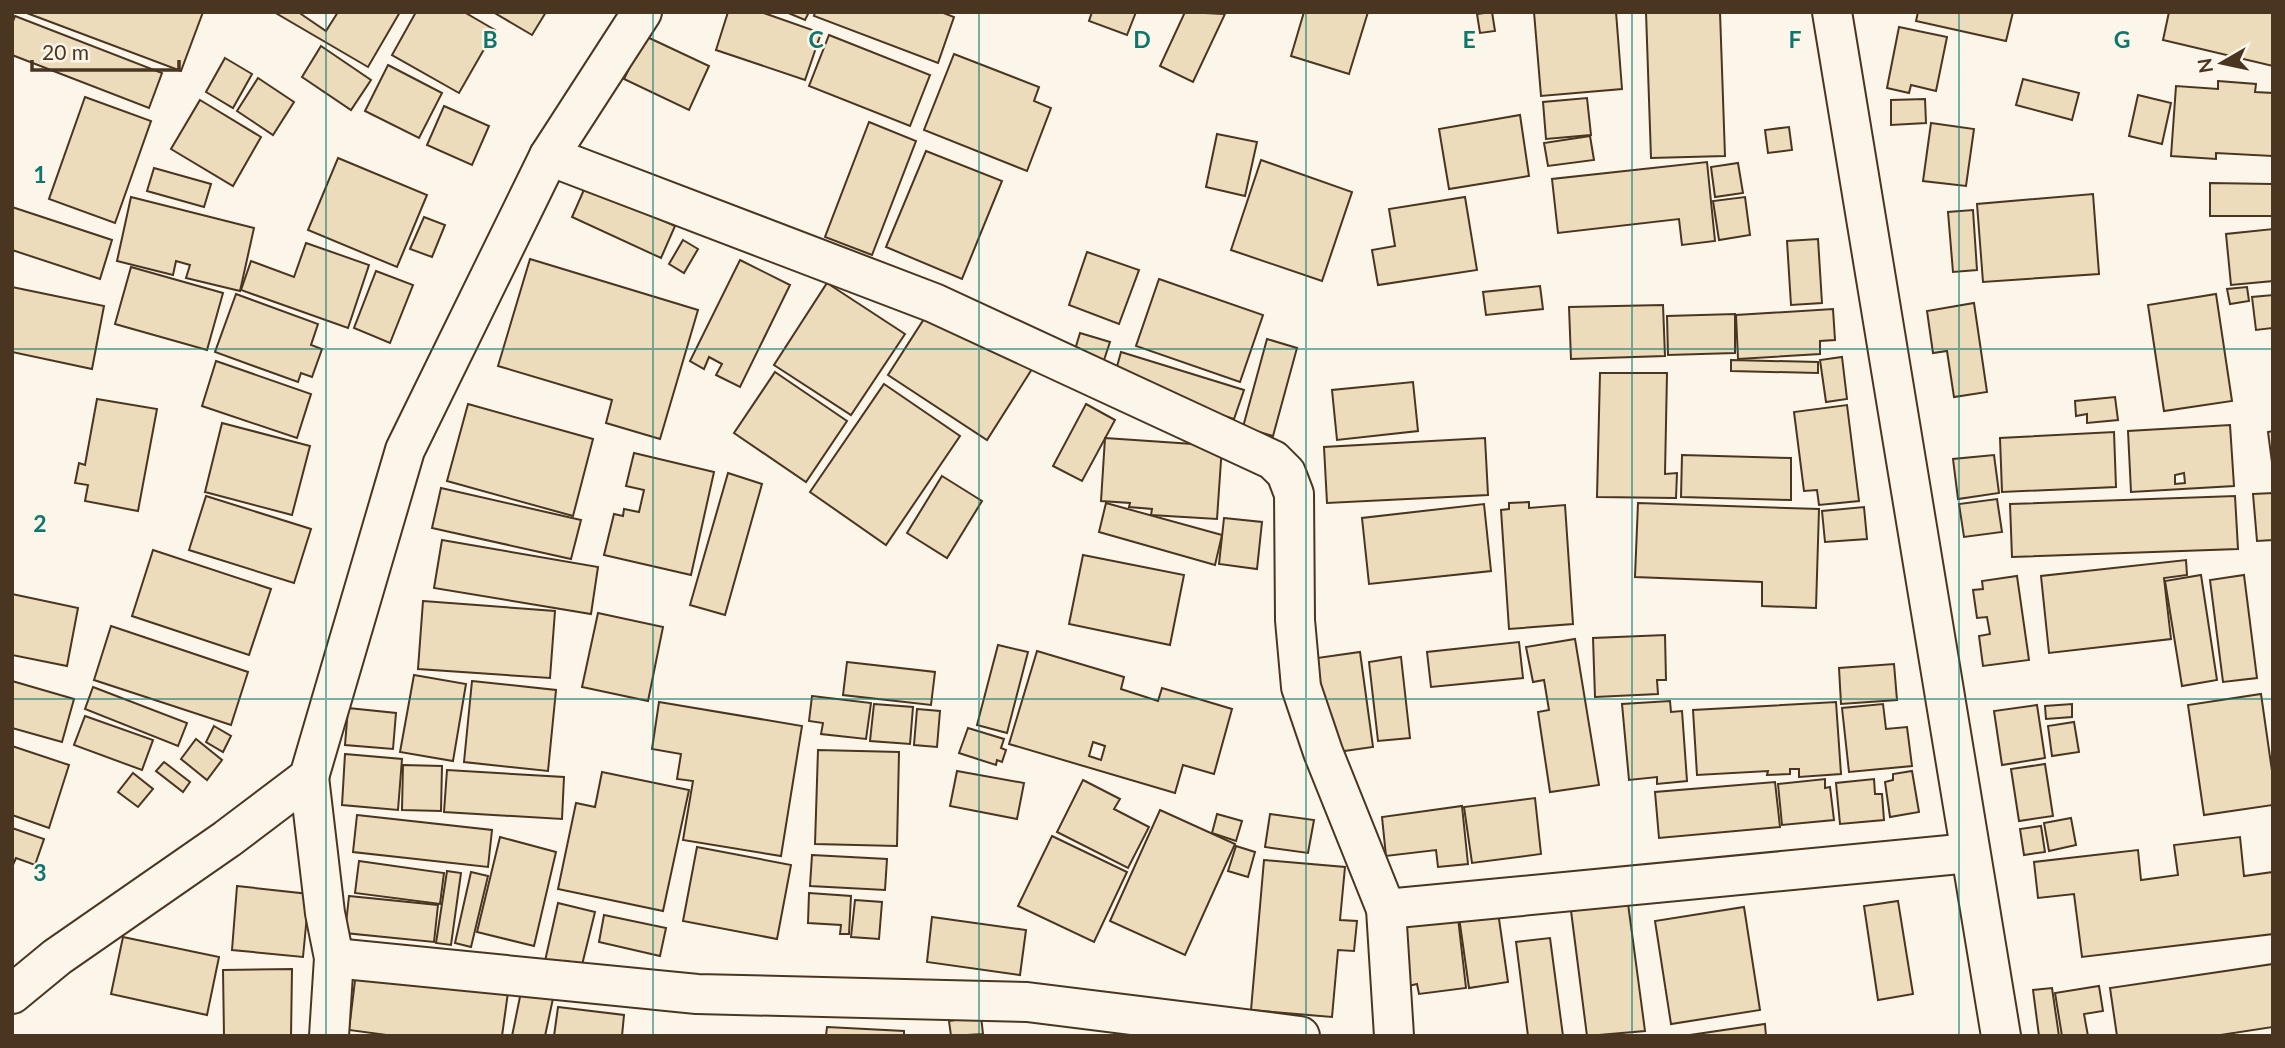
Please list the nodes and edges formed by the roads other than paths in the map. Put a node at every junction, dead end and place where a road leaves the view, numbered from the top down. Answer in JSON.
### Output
{"nodes":[{"id":1,"x":642,"y":12,"type":"edge"},
{"id":2,"x":1832,"y":12,"type":"edge"},
{"id":3,"x":550,"y":156,"type":"junction"},
{"id":4,"x":309,"y":777,"type":"junction"},
{"id":5,"x":1970,"y":853,"type":"junction"},
{"id":6,"x":1386,"y":909,"type":"junction"},
{"id":7,"x":334,"y":958,"type":"junction"},
{"id":8,"x":12,"y":994,"type":"edge"},
{"id":9,"x":329,"y":1036,"type":"edge"},
{"id":10,"x":1300,"y":1036,"type":"edge"},
{"id":11,"x":1394,"y":1036,"type":"edge"},
{"id":12,"x":2001,"y":1036,"type":"edge"}],
"edges":[{"from":1,"to":3,"type":"street"},
{"from":2,"to":5,"type":"street"},
{"from":3,"to":4,"type":"street"},
{"from":3,"to":6,"type":"street"},
{"from":4,"to":7,"type":"street"},
{"from":4,"to":8,"type":"street"},
{"from":5,"to":6,"type":"street"},
{"from":5,"to":12,"type":"street"},
{"from":6,"to":11,"type":"street"},
{"from":7,"to":9,"type":"street"},
{"from":7,"to":10,"type":"street"}]}
